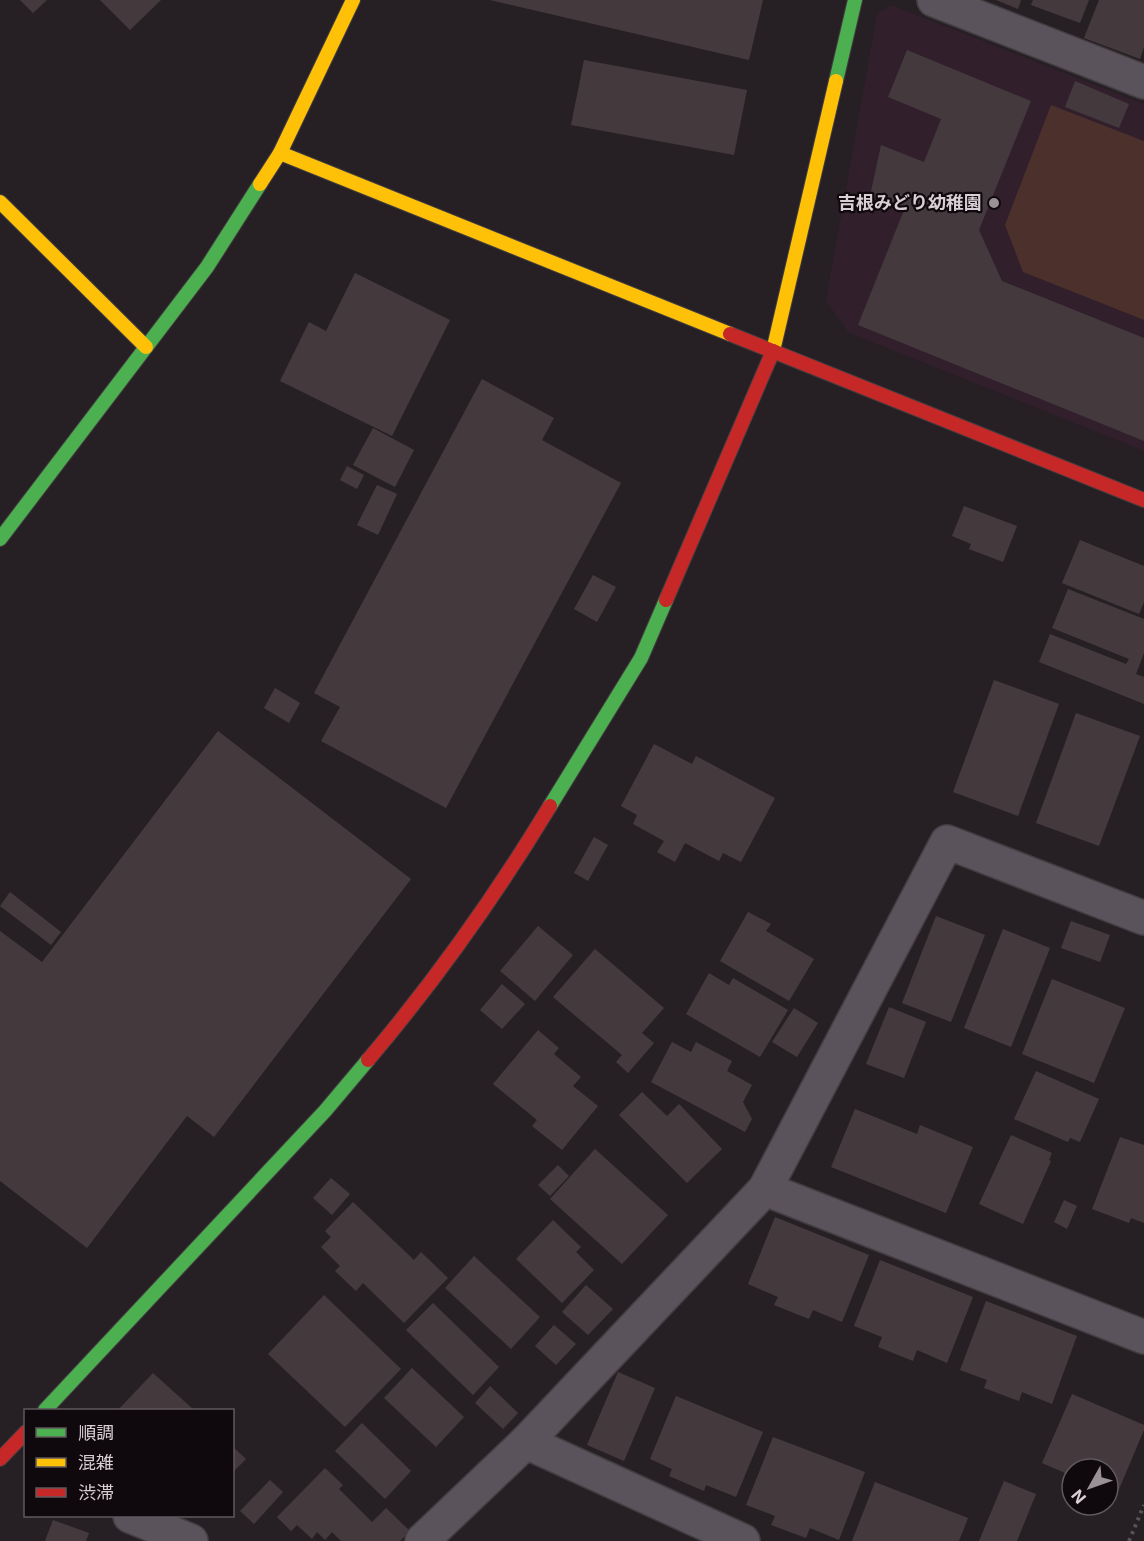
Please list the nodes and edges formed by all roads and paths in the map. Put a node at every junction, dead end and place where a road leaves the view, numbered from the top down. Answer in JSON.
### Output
{"nodes":[{"id":1,"x":353,"y":0,"type":"edge"},
{"id":2,"x":855,"y":0,"type":"edge"},
{"id":3,"x":934,"y":0,"type":"edge"},
{"id":4,"x":1144,"y":82,"type":"edge"},
{"id":5,"x":280,"y":153,"type":"junction"},
{"id":6,"x":0,"y":202,"type":"edge"},
{"id":7,"x":146,"y":347,"type":"junction"},
{"id":8,"x":773,"y":351,"type":"junction"},
{"id":9,"x":1144,"y":500,"type":"edge"},
{"id":10,"x":0,"y":539,"type":"edge"},
{"id":11,"x":1144,"y":918,"type":"edge"},
{"id":12,"x":765,"y":1189,"type":"junction"},
{"id":13,"x":1144,"y":1337,"type":"edge"},
{"id":14,"x":46,"y":1409,"type":"edge"},
{"id":15,"x":526,"y":1442,"type":"junction"},
{"id":16,"x":1144,"y":1505,"type":"edge"},
{"id":17,"x":135,"y":1517,"type":"edge"},
{"id":18,"x":191,"y":1541,"type":"edge"},
{"id":19,"x":422,"y":1541,"type":"edge"},
{"id":20,"x":743,"y":1541,"type":"edge"},
{"id":21,"x":1130,"y":1541,"type":"edge"}],
"edges":[{"from":1,"to":5,"type":"street"},
{"from":2,"to":8,"type":"street"},
{"from":3,"to":4,"type":"street"},
{"from":5,"to":7,"type":"street"},
{"from":5,"to":8,"type":"street"},
{"from":6,"to":7,"type":"street"},
{"from":7,"to":10,"type":"street"},
{"from":8,"to":9,"type":"street"},
{"from":8,"to":14,"type":"street"},
{"from":11,"to":12,"type":"street"},
{"from":12,"to":13,"type":"street"},
{"from":12,"to":15,"type":"street"},
{"from":15,"to":19,"type":"street"},
{"from":15,"to":20,"type":"street"},
{"from":16,"to":21,"type":"path"},
{"from":17,"to":18,"type":"street"}]}
